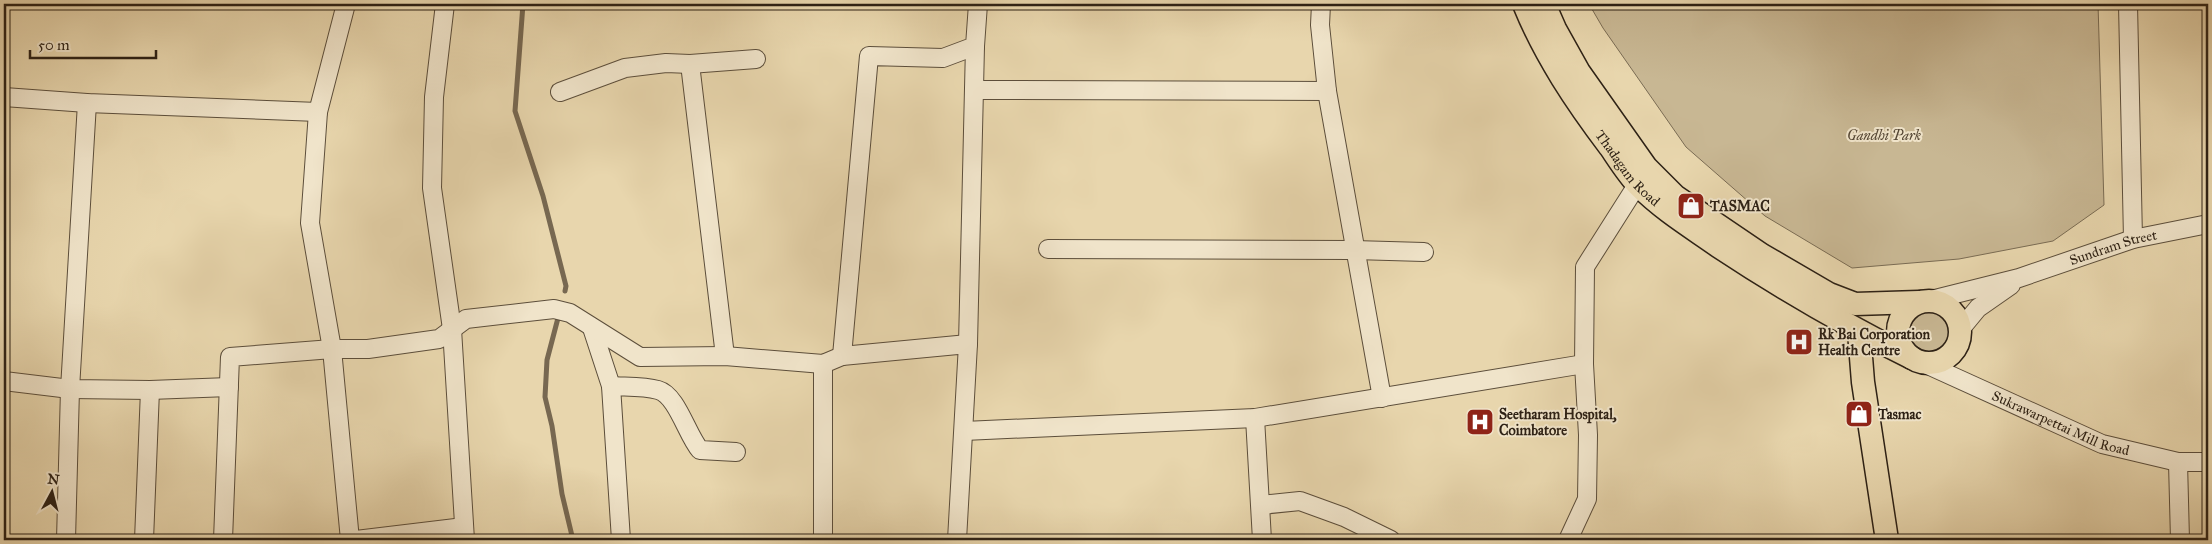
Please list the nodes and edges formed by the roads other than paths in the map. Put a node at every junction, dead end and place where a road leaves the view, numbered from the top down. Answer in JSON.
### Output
{"nodes":[{"id":1,"x":346,"y":4,"type":"edge"},
{"id":2,"x":445,"y":4,"type":"edge"},
{"id":3,"x":978,"y":4,"type":"edge"},
{"id":4,"x":1321,"y":4,"type":"edge"},
{"id":5,"x":1524,"y":4,"type":"edge"},
{"id":6,"x":1544,"y":4,"type":"edge"},
{"id":7,"x":2128,"y":4,"type":"edge"},
{"id":8,"x":975,"y":46,"type":"junction"},
{"id":9,"x":756,"y":59,"type":"dead end"},
{"id":10,"x":690,"y":64,"type":"junction"},
{"id":11,"x":974,"y":90,"type":"junction"},
{"id":12,"x":1327,"y":91,"type":"junction"},
{"id":13,"x":560,"y":92,"type":"dead end"},
{"id":14,"x":4,"y":97,"type":"edge"},
{"id":15,"x":87,"y":103,"type":"junction"},
{"id":16,"x":318,"y":112,"type":"junction"},
{"id":17,"x":1638,"y":185,"type":"junction"},
{"id":18,"x":2208,"y":224,"type":"edge"},
{"id":19,"x":2133,"y":239,"type":"junction"},
{"id":20,"x":1048,"y":249,"type":"dead end"},
{"id":21,"x":1354,"y":250,"type":"junction"},
{"id":22,"x":1424,"y":252,"type":"dead end"},
{"id":23,"x":2019,"y":278,"type":"junction"},
{"id":24,"x":1923,"y":302,"type":"junction"},
{"id":25,"x":592,"y":328,"type":"junction"},
{"id":26,"x":452,"y":329,"type":"junction"},
{"id":27,"x":1960,"y":331,"type":"junction"},
{"id":28,"x":1859,"y":332,"type":"junction"},
{"id":29,"x":968,"y":344,"type":"junction"},
{"id":30,"x":332,"y":349,"type":"junction"},
{"id":31,"x":725,"y":356,"type":"junction"},
{"id":32,"x":842,"y":356,"type":"junction"},
{"id":33,"x":1916,"y":360,"type":"junction"},
{"id":34,"x":824,"y":364,"type":"junction"},
{"id":35,"x":1584,"y":364,"type":"junction"},
{"id":36,"x":4,"y":381,"type":"edge"},
{"id":37,"x":611,"y":386,"type":"junction"},
{"id":38,"x":229,"y":387,"type":"junction"},
{"id":39,"x":70,"y":389,"type":"junction"},
{"id":40,"x":150,"y":390,"type":"junction"},
{"id":41,"x":1382,"y":398,"type":"junction"},
{"id":42,"x":1255,"y":418,"type":"junction"},
{"id":43,"x":964,"y":431,"type":"junction"},
{"id":44,"x":736,"y":452,"type":"dead end"},
{"id":45,"x":2178,"y":462,"type":"junction"},
{"id":46,"x":2208,"y":462,"type":"edge"},
{"id":47,"x":1261,"y":504,"type":"junction"},
{"id":48,"x":465,"y":534,"type":"edge"},
{"id":49,"x":66,"y":540,"type":"edge"},
{"id":50,"x":144,"y":540,"type":"edge"},
{"id":51,"x":223,"y":540,"type":"edge"},
{"id":52,"x":350,"y":540,"type":"edge"},
{"id":53,"x":356,"y":540,"type":"edge"},
{"id":54,"x":621,"y":540,"type":"edge"},
{"id":55,"x":823,"y":540,"type":"edge"},
{"id":56,"x":957,"y":540,"type":"edge"},
{"id":57,"x":1262,"y":540,"type":"edge"},
{"id":58,"x":1391,"y":540,"type":"edge"},
{"id":59,"x":1568,"y":540,"type":"edge"},
{"id":60,"x":1887,"y":540,"type":"edge"},
{"id":61,"x":2180,"y":540,"type":"edge"}],
"edges":[{"from":1,"to":16,"type":"street"},
{"from":2,"to":26,"type":"street"},
{"from":3,"to":8,"type":"street"},
{"from":4,"to":12,"type":"street"},
{"from":5,"to":17,"type":"main road","name":"Thadagam Road"},
{"from":6,"to":24,"type":"main road","name":"Thadagam Road"},
{"from":7,"to":19,"type":"street"},
{"from":8,"to":11,"type":"street"},
{"from":8,"to":32,"type":"street"},
{"from":9,"to":10,"type":"street"},
{"from":10,"to":13,"type":"street"},
{"from":10,"to":31,"type":"street"},
{"from":11,"to":12,"type":"street"},
{"from":11,"to":29,"type":"street"},
{"from":12,"to":21,"type":"street"},
{"from":14,"to":15,"type":"street"},
{"from":15,"to":16,"type":"street"},
{"from":15,"to":39,"type":"street"},
{"from":16,"to":30,"type":"street"},
{"from":17,"to":28,"type":"main road","name":"Thadagam Road"},
{"from":17,"to":35,"type":"street"},
{"from":18,"to":19,"type":"street","name":"Sundram Street"},
{"from":19,"to":23,"type":"street","name":"Sundram Street"},
{"from":20,"to":21,"type":"street"},
{"from":21,"to":22,"type":"street"},
{"from":21,"to":41,"type":"street"},
{"from":23,"to":24,"type":"street","name":"Sundram Street"},
{"from":23,"to":27,"type":"street","name":"Sundram Street"},
{"from":24,"to":27,"type":"main road"},
{"from":24,"to":33,"type":"main road"},
{"from":25,"to":26,"type":"street"},
{"from":25,"to":31,"type":"street"},
{"from":25,"to":37,"type":"street"},
{"from":26,"to":30,"type":"street"},
{"from":26,"to":48,"type":"street"},
{"from":27,"to":33,"type":"main road"},
{"from":28,"to":33,"type":"main road","name":"Thadagam Road"},
{"from":28,"to":60,"type":"main road"},
{"from":29,"to":32,"type":"street"},
{"from":29,"to":43,"type":"street"},
{"from":30,"to":38,"type":"street"},
{"from":30,"to":52,"type":"street"},
{"from":31,"to":34,"type":"street"},
{"from":32,"to":34,"type":"street"},
{"from":33,"to":45,"type":"street","name":"Sukrawarpettai Mill Road"},
{"from":34,"to":55,"type":"street"},
{"from":35,"to":41,"type":"street"},
{"from":35,"to":59,"type":"street"},
{"from":36,"to":39,"type":"street"},
{"from":37,"to":44,"type":"street"},
{"from":37,"to":54,"type":"street"},
{"from":38,"to":40,"type":"street"},
{"from":38,"to":51,"type":"street"},
{"from":39,"to":40,"type":"street"},
{"from":39,"to":49,"type":"street"},
{"from":40,"to":50,"type":"street"},
{"from":41,"to":42,"type":"street"},
{"from":42,"to":43,"type":"street"},
{"from":42,"to":47,"type":"street"},
{"from":43,"to":56,"type":"street"},
{"from":45,"to":46,"type":"street","name":"Sukrawarpettai Mill Road"},
{"from":45,"to":61,"type":"street"},
{"from":47,"to":57,"type":"street"},
{"from":47,"to":58,"type":"street"},
{"from":48,"to":53,"type":"street"}]}
